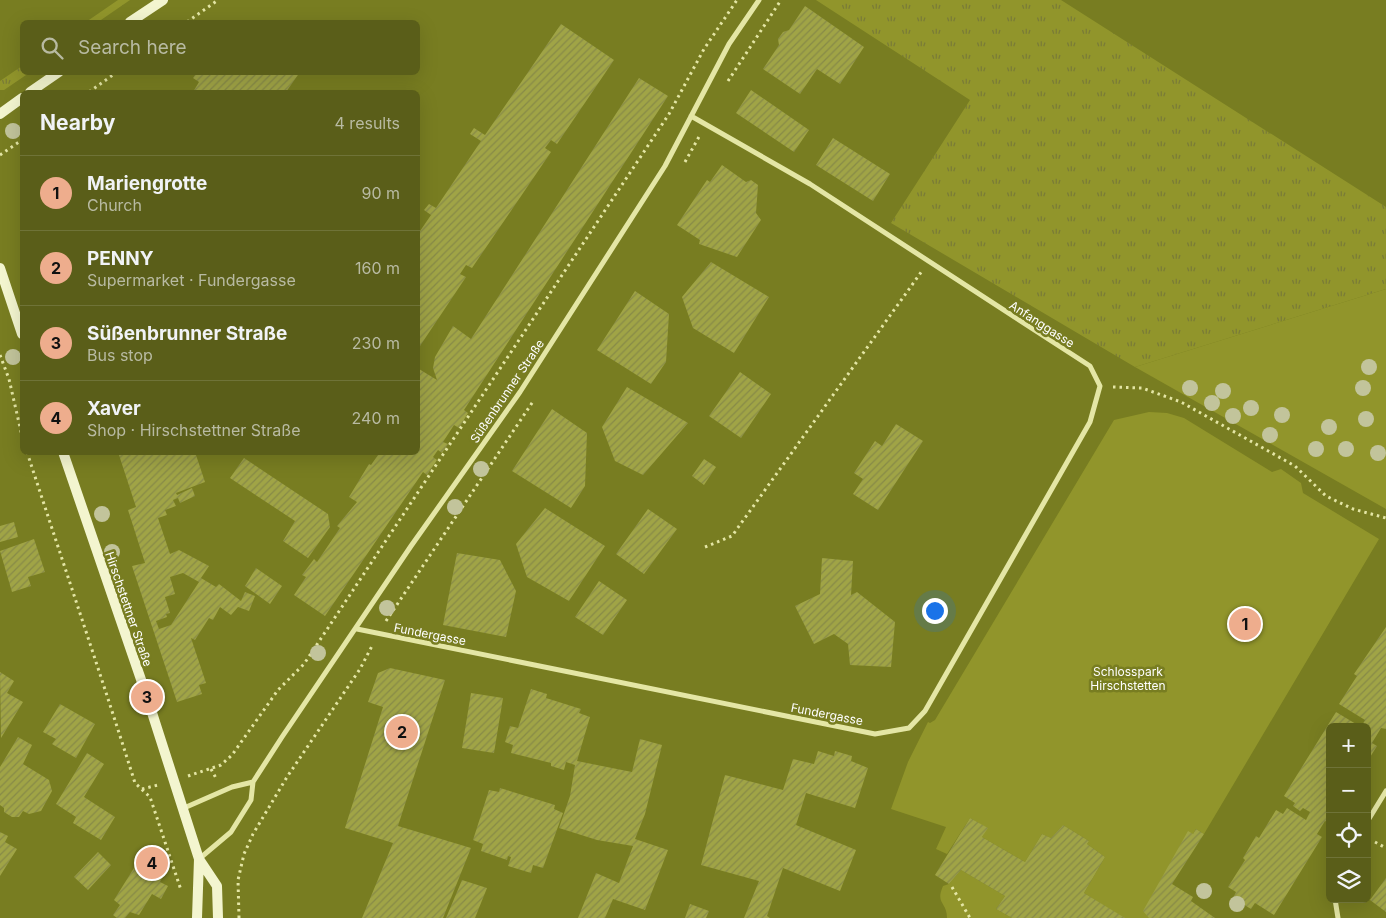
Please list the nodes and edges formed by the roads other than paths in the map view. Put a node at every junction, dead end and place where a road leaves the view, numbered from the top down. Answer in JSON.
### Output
{"nodes":[{"id":1,"x":163,"y":0,"type":"edge"},
{"id":2,"x":759,"y":0,"type":"edge"},
{"id":3,"x":133,"y":20,"type":"edge"},
{"id":4,"x":55,"y":75,"type":"edge"},
{"id":5,"x":33,"y":90,"type":"edge"},
{"id":6,"x":20,"y":99,"type":"edge"},
{"id":7,"x":0,"y":114,"type":"edge"},
{"id":8,"x":691,"y":116,"type":"junction"},
{"id":9,"x":0,"y":268,"type":"edge"},
{"id":10,"x":20,"y":328,"type":"edge"},
{"id":11,"x":1100,"y":386,"type":"joint"},
{"id":12,"x":64,"y":455,"type":"edge"},
{"id":13,"x":357,"y":629,"type":"junction"},
{"id":14,"x":253,"y":782,"type":"junction"},
{"id":15,"x":1386,"y":791,"type":"edge"},
{"id":16,"x":184,"y":808,"type":"junction"},
{"id":17,"x":1371,"y":815,"type":"edge"},
{"id":18,"x":199,"y":859,"type":"junction"},
{"id":19,"x":1336,"y":903,"type":"edge"},
{"id":20,"x":197,"y":918,"type":"edge"},
{"id":21,"x":218,"y":918,"type":"edge"},
{"id":22,"x":1338,"y":918,"type":"edge"}],
"edges":[{"from":1,"to":3,"type":"main road"},
{"from":2,"to":8,"type":"street","name":"Süßenbrunner Straße"},
{"from":4,"to":5,"type":"main road"},
{"from":6,"to":7,"type":"main road"},
{"from":8,"to":11,"type":"street","name":"Anfanggasse"},
{"from":8,"to":13,"type":"street","name":"Süßenbrunner Straße"},
{"from":9,"to":10,"type":"main road"},
{"from":11,"to":13,"type":"street","name":"Fundergasse"},
{"from":12,"to":16,"type":"main road","name":"Hirschstettner Straße"},
{"from":13,"to":14,"type":"street","name":"Süßenbrunner Straße"},
{"from":14,"to":16,"type":"street"},
{"from":14,"to":18,"type":"street","name":"Süßenbrunner Straße"},
{"from":15,"to":17,"type":"street"},
{"from":16,"to":18,"type":"main road","name":"Hirschstettner Straße"},
{"from":18,"to":20,"type":"main road","name":"Hirschstettner Straße"},
{"from":18,"to":21,"type":"main road","name":"Hirschstettner Straße"},
{"from":19,"to":22,"type":"street"}]}
